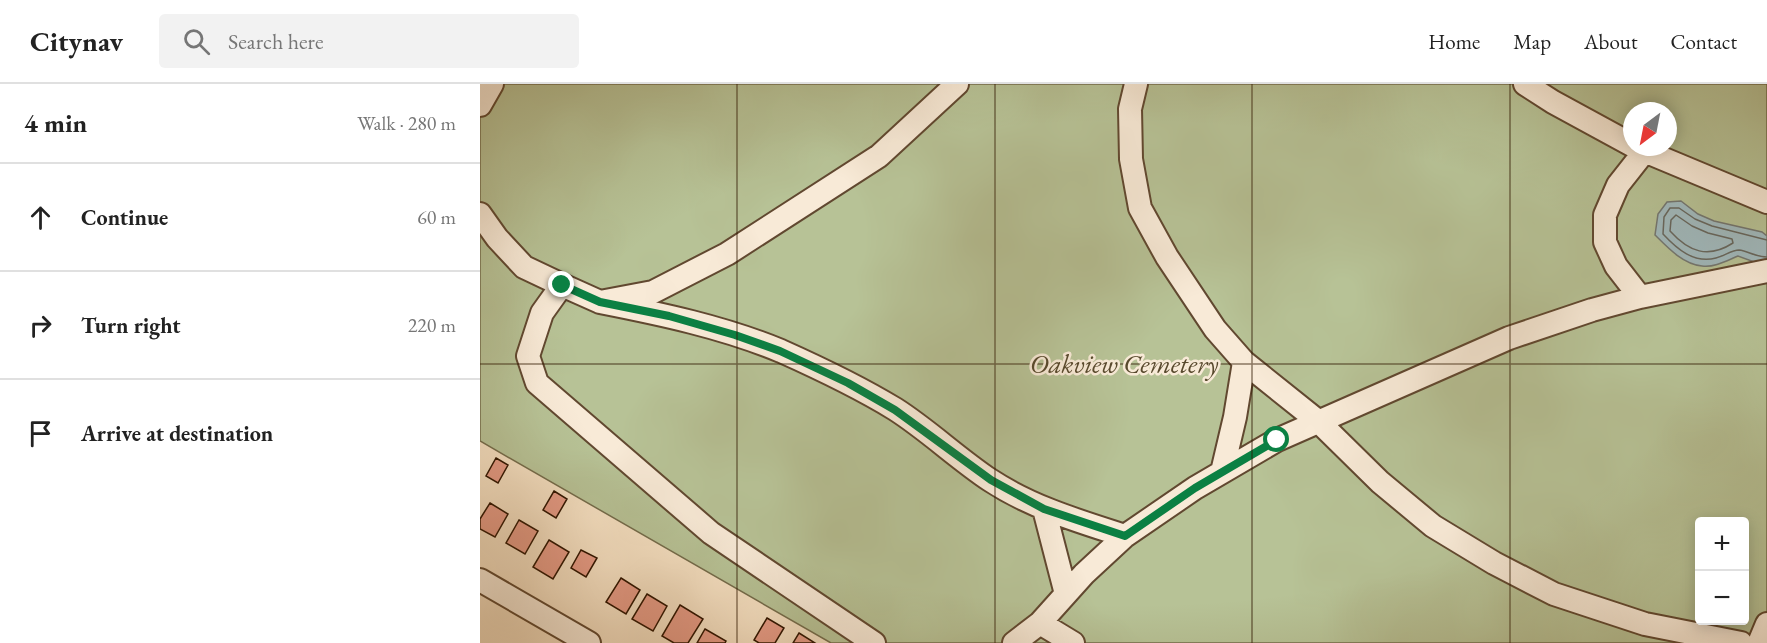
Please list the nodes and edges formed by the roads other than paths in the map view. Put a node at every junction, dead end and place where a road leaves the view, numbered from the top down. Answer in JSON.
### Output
{"nodes":[{"id":1,"x":492,"y":84,"type":"edge"},
{"id":2,"x":957,"y":84,"type":"edge"},
{"id":3,"x":1136,"y":84,"type":"edge"},
{"id":4,"x":1525,"y":84,"type":"edge"},
{"id":5,"x":480,"y":105,"type":"edge"},
{"id":6,"x":1623,"y":140,"type":"edge"},
{"id":7,"x":1633,"y":156,"type":"edge"},
{"id":8,"x":1656,"y":156,"type":"edge"},
{"id":9,"x":1767,"y":202,"type":"edge"},
{"id":10,"x":480,"y":214,"type":"edge"},
{"id":11,"x":1767,"y":271,"type":"edge"},
{"id":12,"x":562,"y":285,"type":"junction"},
{"id":13,"x":1640,"y":297,"type":"junction"},
{"id":14,"x":600,"y":302,"type":"junction"},
{"id":15,"x":1244,"y":362,"type":"junction"},
{"id":16,"x":1319,"y":422,"type":"junction"},
{"id":17,"x":1222,"y":472,"type":"junction"},
{"id":18,"x":1044,"y":509,"type":"junction"},
{"id":19,"x":1125,"y":536,"type":"junction"},
{"id":20,"x":480,"y":580,"type":"edge"},
{"id":21,"x":1065,"y":594,"type":"junction"},
{"id":22,"x":1040,"y":623,"type":"junction"},
{"id":23,"x":1767,"y":624,"type":"edge"},
{"id":24,"x":557,"y":635,"type":"edge"},
{"id":25,"x":589,"y":643,"type":"edge"},
{"id":26,"x":874,"y":643,"type":"edge"},
{"id":27,"x":1014,"y":643,"type":"edge"},
{"id":28,"x":1073,"y":643,"type":"edge"},
{"id":29,"x":1741,"y":643,"type":"edge"},
{"id":30,"x":1759,"y":643,"type":"edge"}],
"edges":[{"from":1,"to":5,"type":"street"},
{"from":2,"to":14,"type":"street"},
{"from":3,"to":15,"type":"street"},
{"from":4,"to":6,"type":"street"},
{"from":7,"to":13,"type":"street"},
{"from":8,"to":9,"type":"street"},
{"from":10,"to":12,"type":"street"},
{"from":11,"to":13,"type":"street"},
{"from":12,"to":14,"type":"street"},
{"from":12,"to":26,"type":"street"},
{"from":13,"to":16,"type":"street"},
{"from":14,"to":18,"type":"street"},
{"from":15,"to":16,"type":"street"},
{"from":15,"to":17,"type":"street"},
{"from":16,"to":17,"type":"street"},
{"from":16,"to":29,"type":"street"},
{"from":17,"to":19,"type":"street"},
{"from":18,"to":19,"type":"street"},
{"from":18,"to":21,"type":"street"},
{"from":19,"to":21,"type":"street"},
{"from":20,"to":24,"type":"street"},
{"from":21,"to":22,"type":"street"},
{"from":22,"to":27,"type":"street"},
{"from":22,"to":28,"type":"street"},
{"from":23,"to":30,"type":"street"},
{"from":24,"to":25,"type":"street"}]}
